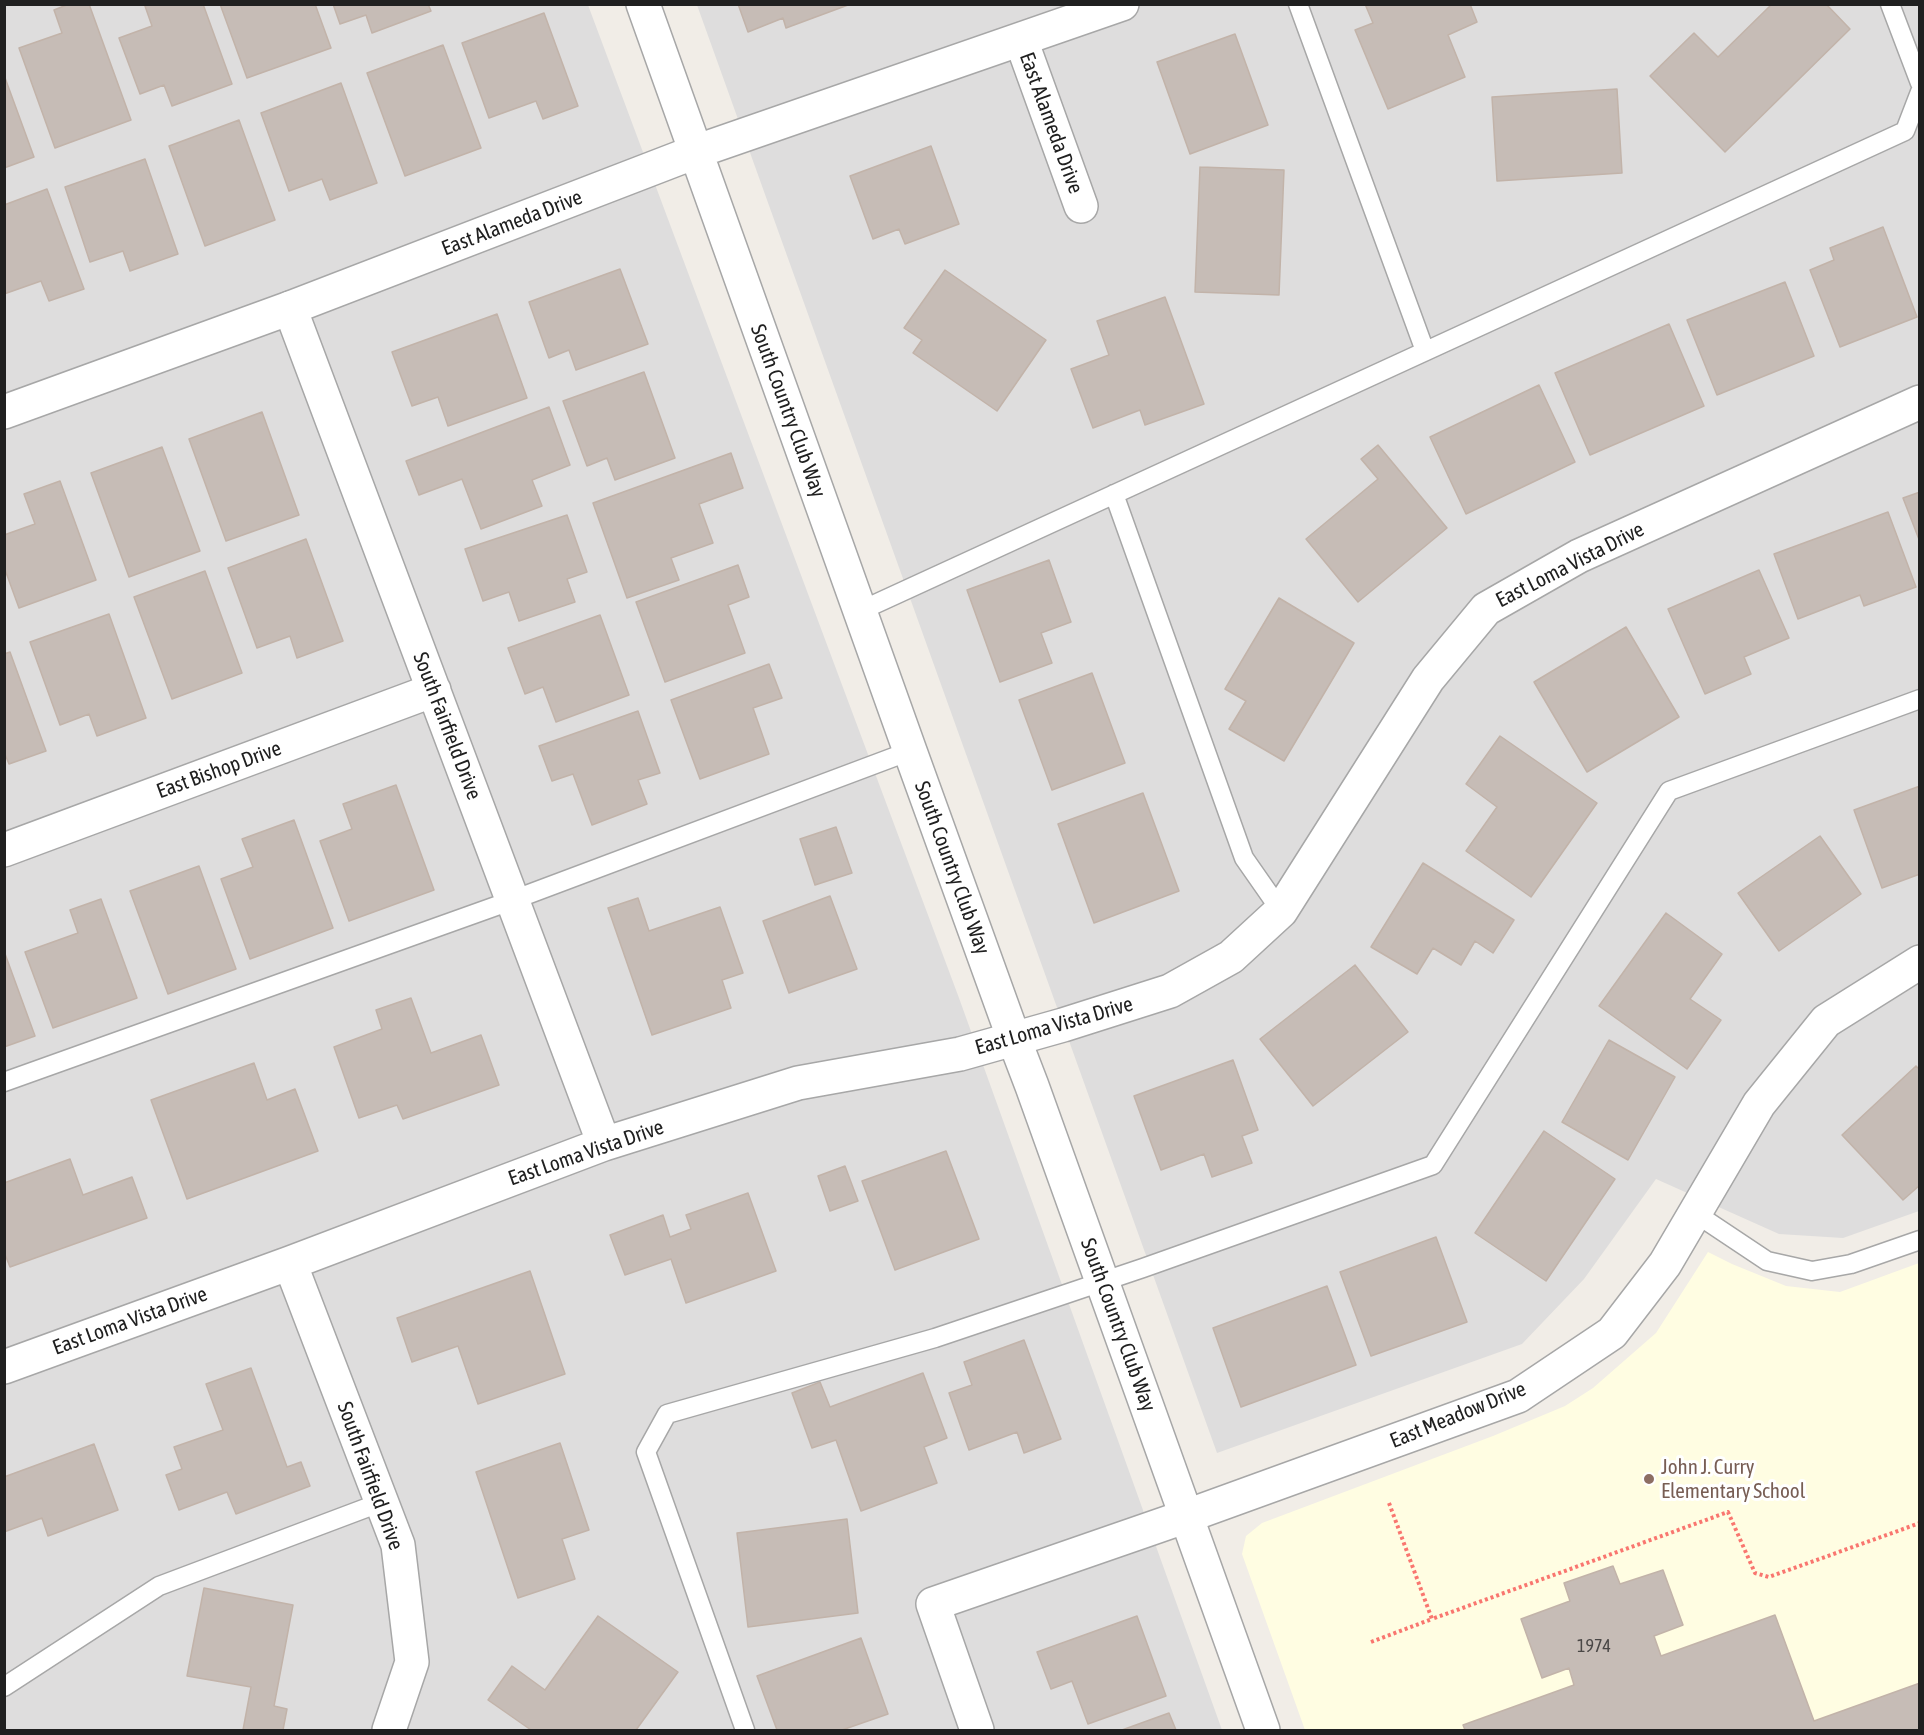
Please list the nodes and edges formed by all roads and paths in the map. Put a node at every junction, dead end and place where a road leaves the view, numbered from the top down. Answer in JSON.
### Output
{"nodes":[{"id":1,"x":644,"y":4,"type":"edge"},
{"id":2,"x":1122,"y":4,"type":"edge"},
{"id":3,"x":1298,"y":4,"type":"edge"},
{"id":4,"x":1890,"y":4,"type":"edge"},
{"id":5,"x":1021,"y":40,"type":"junction"},
{"id":6,"x":1920,"y":83,"type":"edge"},
{"id":7,"x":1920,"y":92,"type":"edge"},
{"id":8,"x":695,"y":152,"type":"junction"},
{"id":9,"x":1081,"y":206,"type":"dead end"},
{"id":10,"x":291,"y":308,"type":"junction"},
{"id":11,"x":1425,"y":351,"type":"junction"},
{"id":12,"x":1920,"y":402,"type":"edge"},
{"id":13,"x":4,"y":412,"type":"edge"},
{"id":14,"x":1114,"y":494,"type":"junction"},
{"id":15,"x":860,"y":611,"type":"junction"},
{"id":16,"x":434,"y":690,"type":"junction"},
{"id":17,"x":1920,"y":699,"type":"edge"},
{"id":18,"x":910,"y":751,"type":"junction"},
{"id":19,"x":4,"y":850,"type":"edge"},
{"id":20,"x":513,"y":900,"type":"junction"},
{"id":21,"x":1281,"y":911,"type":"junction"},
{"id":22,"x":1920,"y":962,"type":"edge"},
{"id":23,"x":1014,"y":1039,"type":"junction"},
{"id":24,"x":4,"y":1082,"type":"edge"},
{"id":25,"x":604,"y":1144,"type":"junction"},
{"id":26,"x":1695,"y":1213,"type":"junction"},
{"id":27,"x":1920,"y":1240,"type":"edge"},
{"id":28,"x":290,"y":1263,"type":"junction"},
{"id":29,"x":1102,"y":1282,"type":"junction"},
{"id":30,"x":4,"y":1367,"type":"edge"},
{"id":31,"x":382,"y":1502,"type":"junction"},
{"id":32,"x":1389,"y":1503,"type":"dead end"},
{"id":33,"x":1187,"y":1516,"type":"junction"},
{"id":34,"x":1920,"y":1523,"type":"edge"},
{"id":35,"x":1432,"y":1619,"type":"junction"},
{"id":36,"x":1371,"y":1642,"type":"dead end"},
{"id":37,"x":4,"y":1686,"type":"edge"},
{"id":38,"x":389,"y":1731,"type":"edge"},
{"id":39,"x":745,"y":1731,"type":"edge"},
{"id":40,"x":976,"y":1731,"type":"edge"},
{"id":41,"x":1263,"y":1731,"type":"edge"}],
"edges":[{"from":1,"to":8,"type":"street","name":"South Country Club Way"},
{"from":2,"to":5,"type":"street","name":"East Alameda Drive"},
{"from":3,"to":11,"type":"lane"},
{"from":4,"to":6,"type":"lane"},
{"from":5,"to":8,"type":"street","name":"East Alameda Drive"},
{"from":5,"to":9,"type":"street","name":"East Alameda Drive"},
{"from":7,"to":11,"type":"lane"},
{"from":8,"to":10,"type":"street","name":"East Alameda Drive"},
{"from":8,"to":15,"type":"street","name":"South Country Club Way"},
{"from":10,"to":13,"type":"street","name":"East Alameda Drive"},
{"from":10,"to":16,"type":"street","name":"South Fairfield Drive"},
{"from":11,"to":14,"type":"lane"},
{"from":12,"to":21,"type":"street","name":"East Loma Vista Drive"},
{"from":14,"to":15,"type":"lane"},
{"from":14,"to":21,"type":"lane"},
{"from":15,"to":18,"type":"street","name":"South Country Club Way"},
{"from":16,"to":19,"type":"street","name":"East Bishop Drive"},
{"from":16,"to":20,"type":"street","name":"South Fairfield Drive"},
{"from":17,"to":29,"type":"lane"},
{"from":18,"to":20,"type":"lane"},
{"from":18,"to":23,"type":"street","name":"South Country Club Way"},
{"from":20,"to":24,"type":"lane"},
{"from":20,"to":25,"type":"street","name":"South Fairfield Drive"},
{"from":21,"to":23,"type":"street","name":"East Loma Vista Drive"},
{"from":22,"to":26,"type":"street","name":"East Meadow Drive"},
{"from":23,"to":25,"type":"street","name":"East Loma Vista Drive"},
{"from":23,"to":29,"type":"street","name":"South Country Club Way"},
{"from":25,"to":28,"type":"street","name":"East Loma Vista Drive"},
{"from":26,"to":27,"type":"lane"},
{"from":26,"to":33,"type":"street","name":"East Meadow Drive"},
{"from":28,"to":30,"type":"street","name":"East Loma Vista Drive"},
{"from":28,"to":31,"type":"street","name":"South Fairfield Drive"},
{"from":29,"to":33,"type":"street","name":"South Country Club Way"},
{"from":29,"to":39,"type":"lane"},
{"from":31,"to":37,"type":"lane"},
{"from":31,"to":38,"type":"street","name":"South Fairfield Drive"},
{"from":32,"to":35,"type":"path"},
{"from":33,"to":40,"type":"street","name":"East Meadow Drive"},
{"from":33,"to":41,"type":"street","name":"South Country Club Way"},
{"from":34,"to":35,"type":"path"},
{"from":35,"to":36,"type":"path"}]}
